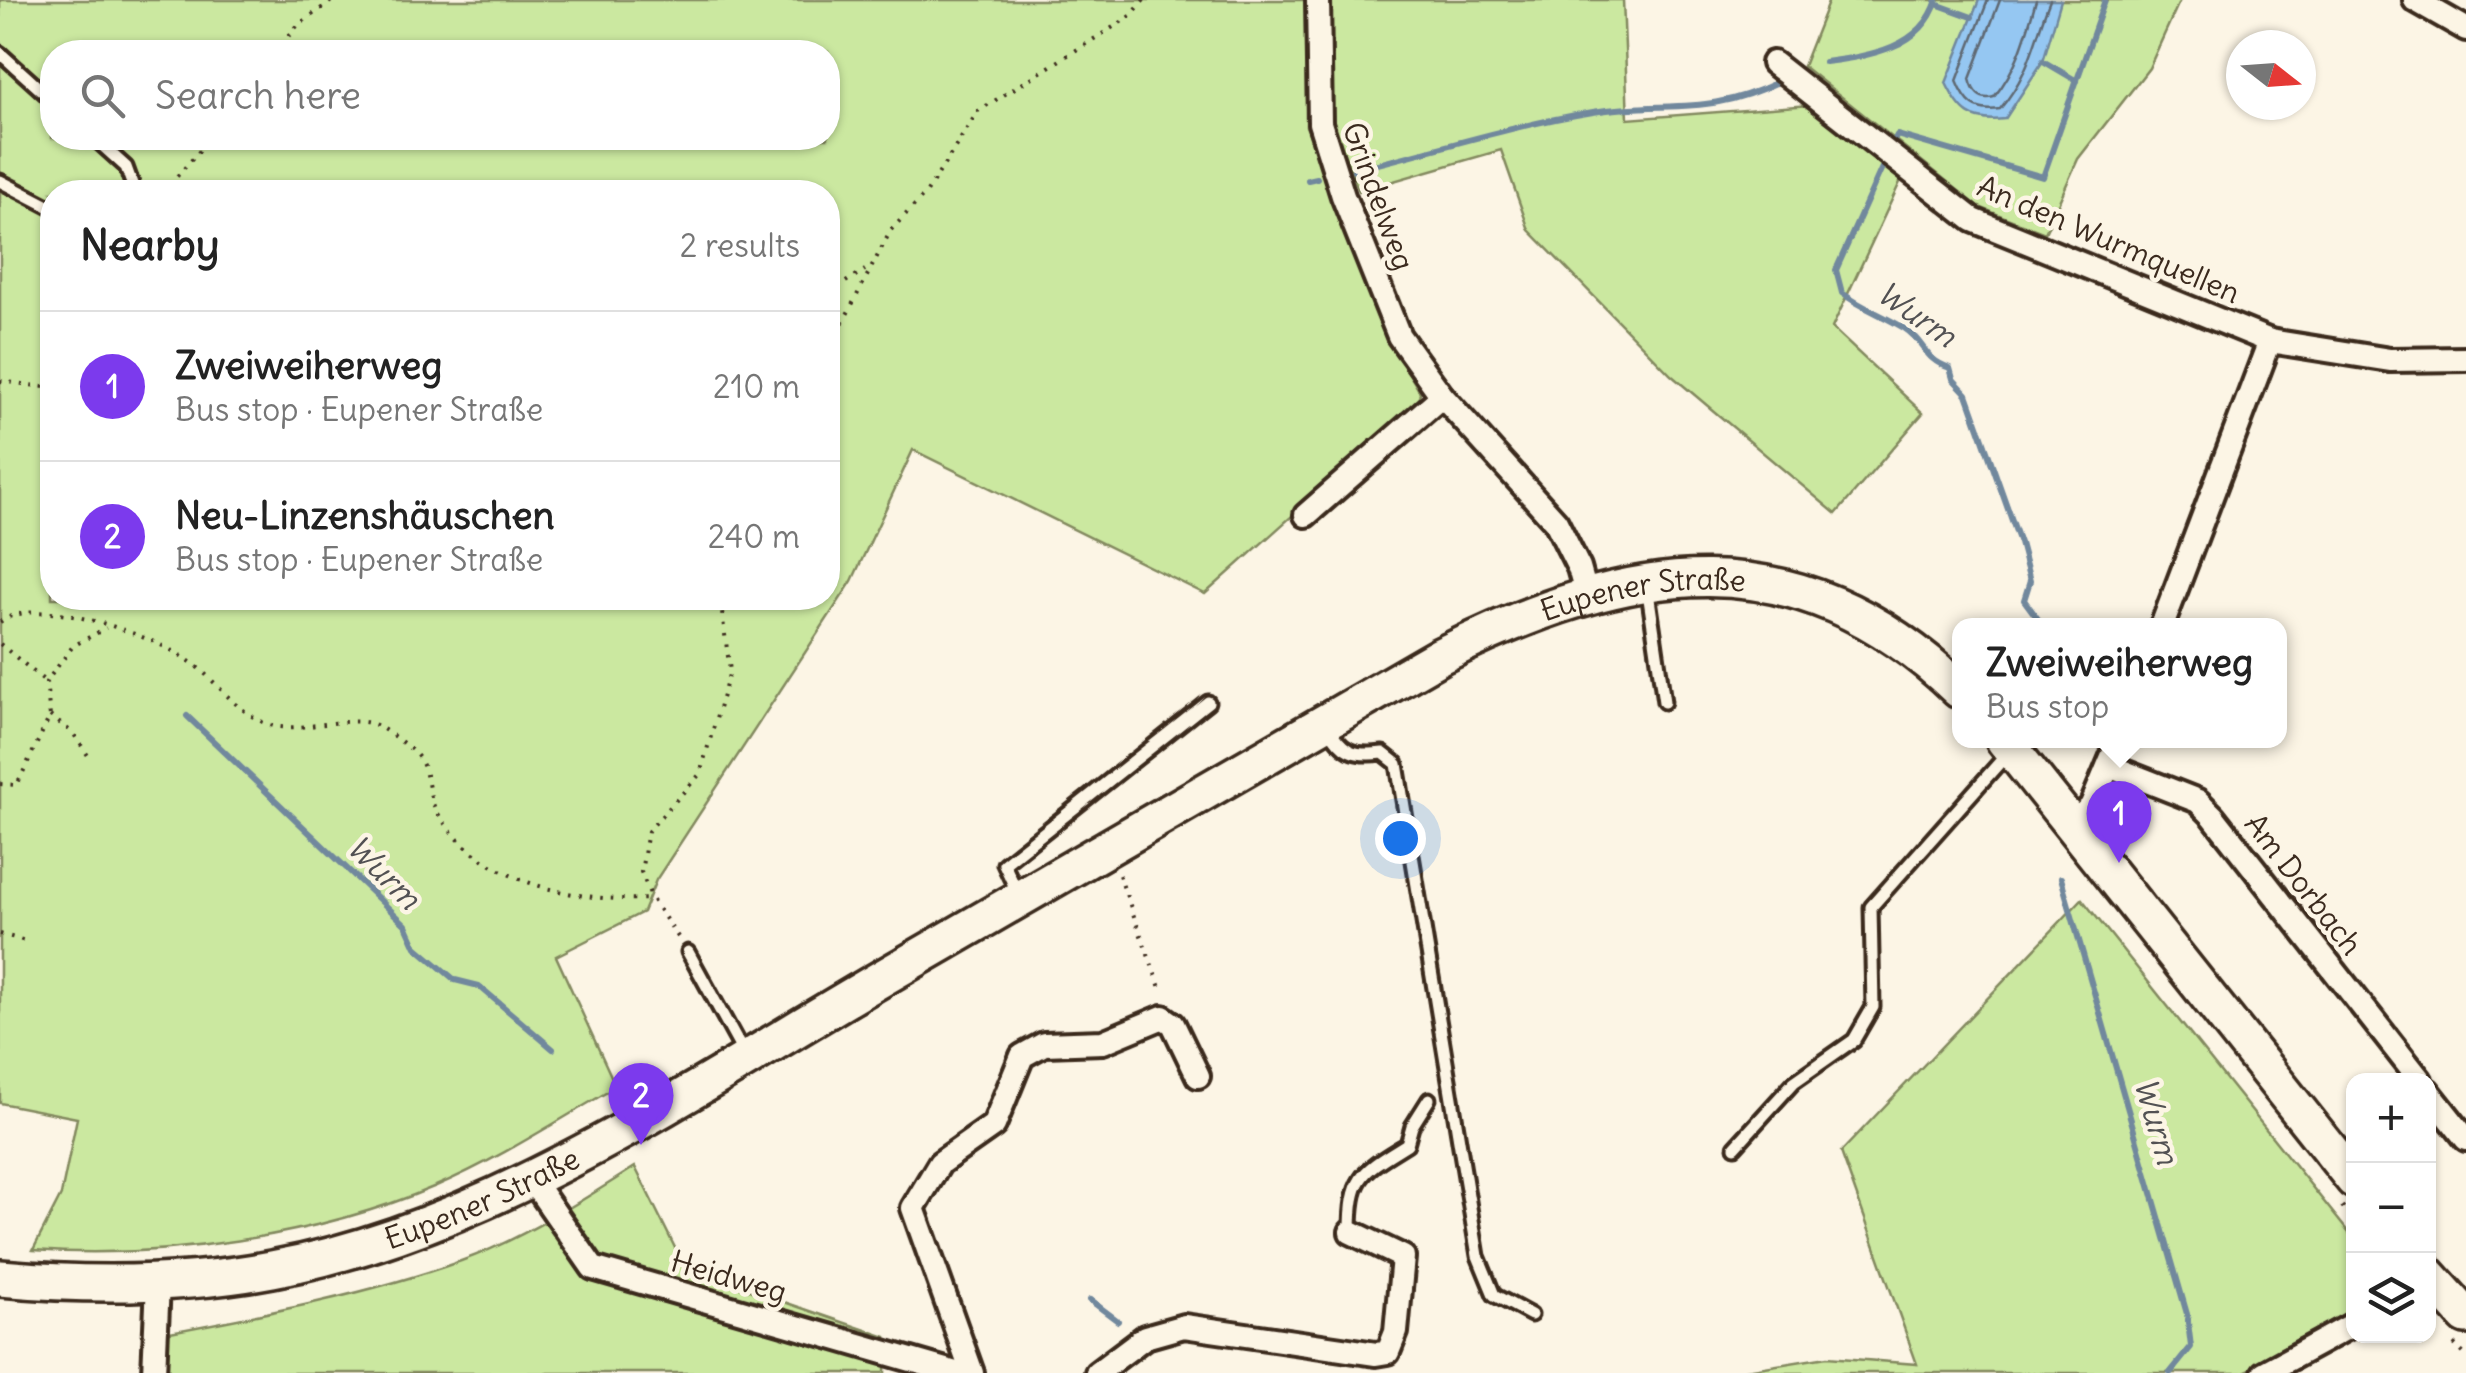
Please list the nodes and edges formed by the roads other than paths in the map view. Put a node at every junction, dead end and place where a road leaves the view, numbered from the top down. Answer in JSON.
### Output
{"nodes":[{"id":1,"x":1318,"y":0,"type":"edge"},
{"id":2,"x":2414,"y":0,"type":"edge"},
{"id":3,"x":2466,"y":30,"type":"edge"},
{"id":4,"x":0,"y":53,"type":"edge"},
{"id":5,"x":1772,"y":63,"type":"dead end"},
{"id":6,"x":40,"y":89,"type":"edge"},
{"id":7,"x":107,"y":150,"type":"edge"},
{"id":8,"x":130,"y":180,"type":"edge"},
{"id":9,"x":0,"y":182,"type":"edge"},
{"id":10,"x":40,"y":202,"type":"edge"},
{"id":11,"x":2270,"y":341,"type":"junction"},
{"id":12,"x":2466,"y":359,"type":"edge"},
{"id":13,"x":1442,"y":396,"type":"junction"},
{"id":14,"x":1306,"y":515,"type":"dead end"},
{"id":15,"x":1647,"y":581,"type":"junction"},
{"id":16,"x":1586,"y":593,"type":"junction"},
{"id":17,"x":2165,"y":618,"type":"edge"},
{"id":18,"x":1952,"y":683,"type":"edge"},
{"id":19,"x":1208,"y":702,"type":"dead end"},
{"id":20,"x":1664,"y":702,"type":"dead end"},
{"id":21,"x":1325,"y":721,"type":"junction"},
{"id":22,"x":2005,"y":748,"type":"edge"},
{"id":23,"x":2010,"y":748,"type":"edge"},
{"id":24,"x":2115,"y":748,"type":"edge"},
{"id":25,"x":2109,"y":766,"type":"junction"},
{"id":26,"x":2070,"y":824,"type":"junction"},
{"id":27,"x":1020,"y":898,"type":"junction"},
{"id":28,"x":688,"y":952,"type":"road end"},
{"id":29,"x":746,"y":1058,"type":"junction"},
{"id":30,"x":2415,"y":1073,"type":"edge"},
{"id":31,"x":1198,"y":1076,"type":"dead end"},
{"id":32,"x":1429,"y":1099,"type":"dead end"},
{"id":33,"x":2436,"y":1102,"type":"edge"},
{"id":34,"x":2466,"y":1140,"type":"edge"},
{"id":35,"x":1735,"y":1146,"type":"dead end"},
{"id":36,"x":2346,"y":1170,"type":"edge"},
{"id":37,"x":530,"y":1176,"type":"junction"},
{"id":38,"x":1351,"y":1232,"type":"joint"},
{"id":39,"x":0,"y":1278,"type":"edge"},
{"id":40,"x":158,"y":1283,"type":"junction"},
{"id":41,"x":2436,"y":1286,"type":"edge"},
{"id":42,"x":1531,"y":1315,"type":"dead end"},
{"id":43,"x":2466,"y":1316,"type":"edge"},
{"id":44,"x":2346,"y":1328,"type":"edge"},
{"id":45,"x":154,"y":1373,"type":"edge"},
{"id":46,"x":956,"y":1373,"type":"edge"},
{"id":47,"x":972,"y":1373,"type":"edge"},
{"id":48,"x":1097,"y":1373,"type":"edge"},
{"id":49,"x":2264,"y":1373,"type":"edge"}],
"edges":[{"from":1,"to":13,"type":"street","name":"Grindelweg"},
{"from":2,"to":3,"type":"street"},
{"from":4,"to":6,"type":"lane"},
{"from":5,"to":11,"type":"street","name":"An den Wurmquellen"},
{"from":7,"to":8,"type":"lane"},
{"from":9,"to":10,"type":"lane"},
{"from":11,"to":12,"type":"street","name":"An den Wurmquellen"},
{"from":11,"to":17,"type":"street"},
{"from":13,"to":14,"type":"street"},
{"from":13,"to":16,"type":"street","name":"Grindelweg"},
{"from":15,"to":16,"type":"main road","name":"Eupener Straße"},
{"from":15,"to":18,"type":"main road","name":"Eupener Straße"},
{"from":15,"to":20,"type":"lane"},
{"from":16,"to":21,"type":"main road","name":"Eupener Straße"},
{"from":19,"to":27,"type":"lane"},
{"from":21,"to":27,"type":"main road","name":"Eupener Straße"},
{"from":21,"to":42,"type":"lane"},
{"from":22,"to":35,"type":"lane"},
{"from":23,"to":26,"type":"main road"},
{"from":24,"to":25,"type":"street"},
{"from":25,"to":26,"type":"street"},
{"from":25,"to":30,"type":"street","name":"Am Dorbach"},
{"from":26,"to":36,"type":"main road"},
{"from":27,"to":29,"type":"main road","name":"Eupener Straße"},
{"from":28,"to":29,"type":"lane"},
{"from":29,"to":37,"type":"main road","name":"Eupener Straße"},
{"from":31,"to":47,"type":"street"},
{"from":32,"to":38,"type":"lane"},
{"from":33,"to":34,"type":"street"},
{"from":37,"to":40,"type":"main road","name":"Eupener Straße"},
{"from":37,"to":46,"type":"street","name":"Heidweg"},
{"from":38,"to":48,"type":"street"},
{"from":39,"to":40,"type":"main road","name":"Eupener Straße"},
{"from":40,"to":45,"type":"street"},
{"from":41,"to":43,"type":"main road"},
{"from":44,"to":49,"type":"street"}]}
